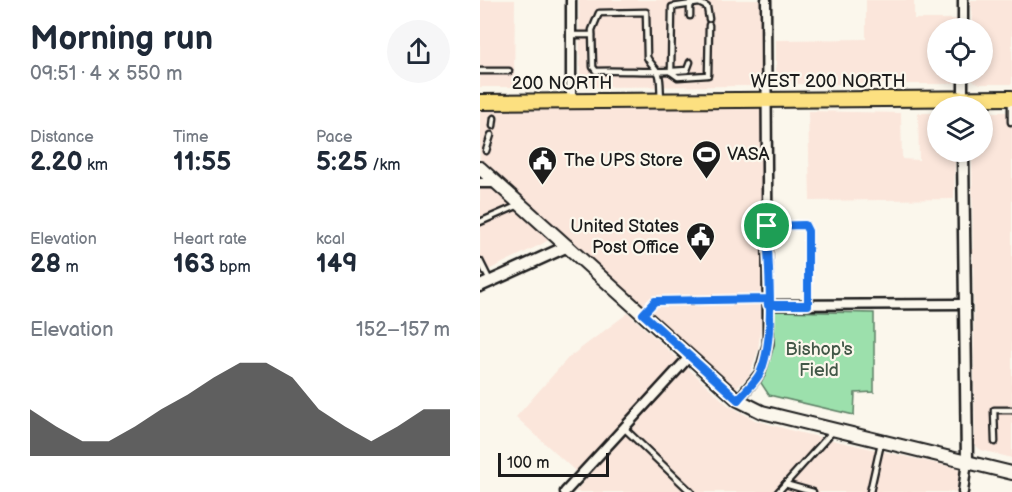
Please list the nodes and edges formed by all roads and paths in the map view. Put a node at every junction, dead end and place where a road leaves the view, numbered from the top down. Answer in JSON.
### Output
{"nodes":[{"id":1,"x":571,"y":0,"type":"edge"},
{"id":2,"x":766,"y":0,"type":"edge"},
{"id":3,"x":963,"y":0,"type":"edge"},
{"id":4,"x":690,"y":3,"type":"junction"},
{"id":5,"x":690,"y":16,"type":"dead end"},
{"id":6,"x":963,"y":18,"type":"edge"},
{"id":7,"x":709,"y":19,"type":"dead end"},
{"id":8,"x":709,"y":25,"type":"dead end"},
{"id":9,"x":571,"y":35,"type":"junction"},
{"id":10,"x":592,"y":35,"type":"junction"},
{"id":11,"x":690,"y":62,"type":"dead end"},
{"id":12,"x":656,"y":70,"type":"junction"},
{"id":13,"x":509,"y":71,"type":"dead end"},
{"id":14,"x":480,"y":72,"type":"edge"},
{"id":15,"x":671,"y":72,"type":"junction"},
{"id":16,"x":1011,"y":98,"type":"edge"},
{"id":17,"x":661,"y":100,"type":"junction"},
{"id":18,"x":766,"y":100,"type":"junction"},
{"id":19,"x":993,"y":100,"type":"edge"},
{"id":20,"x":571,"y":101,"type":"junction"},
{"id":21,"x":645,"y":101,"type":"joint"},
{"id":22,"x":480,"y":102,"type":"edge"},
{"id":23,"x":927,"y":102,"type":"edge"},
{"id":24,"x":494,"y":118,"type":"dead end"},
{"id":25,"x":1011,"y":122,"type":"edge"},
{"id":26,"x":493,"y":126,"type":"dead end"},
{"id":27,"x":491,"y":135,"type":"dead end"},
{"id":28,"x":486,"y":151,"type":"dead end"},
{"id":29,"x":963,"y":162,"type":"edge"},
{"id":30,"x":480,"y":168,"type":"edge"},
{"id":31,"x":480,"y":183,"type":"edge"},
{"id":32,"x":497,"y":183,"type":"junction"},
{"id":33,"x":520,"y":204,"type":"junction"},
{"id":34,"x":480,"y":222,"type":"edge"},
{"id":35,"x":767,"y":226,"type":"junction"},
{"id":36,"x":568,"y":246,"type":"junction"},
{"id":37,"x":480,"y":261,"type":"edge"},
{"id":38,"x":485,"y":284,"type":"edge"},
{"id":39,"x":768,"y":302,"type":"junction"},
{"id":40,"x":964,"y":304,"type":"junction"},
{"id":41,"x":808,"y":305,"type":"junction"},
{"id":42,"x":643,"y":314,"type":"junction"},
{"id":43,"x":689,"y":357,"type":"junction"},
{"id":44,"x":738,"y":400,"type":"junction"},
{"id":45,"x":1012,"y":410,"type":"edge"},
{"id":46,"x":624,"y":428,"type":"junction"},
{"id":47,"x":835,"y":429,"type":"junction"},
{"id":48,"x":882,"y":440,"type":"junction"},
{"id":49,"x":995,"y":442,"type":"dead end"},
{"id":50,"x":968,"y":461,"type":"junction"},
{"id":51,"x":1012,"y":473,"type":"edge"},
{"id":52,"x":785,"y":484,"type":"junction"},
{"id":53,"x":565,"y":492,"type":"edge"},
{"id":54,"x":692,"y":492,"type":"edge"},
{"id":55,"x":778,"y":492,"type":"edge"},
{"id":56,"x":813,"y":492,"type":"edge"},
{"id":57,"x":870,"y":492,"type":"edge"},
{"id":58,"x":963,"y":492,"type":"edge"}],
"edges":[{"from":1,"to":9,"type":"street"},
{"from":2,"to":18,"type":"street"},
{"from":3,"to":6,"type":"street"},
{"from":4,"to":5,"type":"lane"},
{"from":4,"to":7,"type":"lane"},
{"from":4,"to":15,"type":"lane"},
{"from":8,"to":15,"type":"lane"},
{"from":9,"to":10,"type":"lane"},
{"from":9,"to":20,"type":"street"},
{"from":10,"to":12,"type":"lane"},
{"from":10,"to":12,"type":"lane"},
{"from":11,"to":15,"type":"lane"},
{"from":12,"to":15,"type":"lane"},
{"from":12,"to":17,"type":"lane"},
{"from":13,"to":14,"type":"lane"},
{"from":16,"to":19,"type":"main road","name":"WEST 200 NORTH"},
{"from":16,"to":25,"type":"lane"},
{"from":17,"to":18,"type":"main road","name":"WEST 200 NORTH"},
{"from":17,"to":21,"type":"main road","name":"WEST 200 NORTH"},
{"from":18,"to":23,"type":"main road","name":"WEST 200 NORTH"},
{"from":18,"to":35,"type":"street"},
{"from":20,"to":21,"type":"main road","name":"200 NORTH"},
{"from":20,"to":22,"type":"main road","name":"200 NORTH"},
{"from":24,"to":26,"type":"lane"},
{"from":27,"to":28,"type":"lane"},
{"from":29,"to":40,"type":"street"},
{"from":30,"to":32,"type":"main road"},
{"from":31,"to":32,"type":"street"},
{"from":32,"to":33,"type":"main road"},
{"from":33,"to":34,"type":"lane"},
{"from":33,"to":36,"type":"main road"},
{"from":35,"to":39,"type":"street"},
{"from":35,"to":41,"type":"lane"},
{"from":36,"to":38,"type":"street"},
{"from":36,"to":42,"type":"main road"},
{"from":37,"to":38,"type":"lane"},
{"from":39,"to":41,"type":"street"},
{"from":39,"to":42,"type":"lane"},
{"from":39,"to":44,"type":"street"},
{"from":40,"to":41,"type":"street"},
{"from":40,"to":50,"type":"street"},
{"from":42,"to":43,"type":"main road"},
{"from":43,"to":44,"type":"main road"},
{"from":43,"to":46,"type":"street"},
{"from":44,"to":47,"type":"main road"},
{"from":45,"to":49,"type":"lane"},
{"from":46,"to":53,"type":"street"},
{"from":46,"to":54,"type":"lane"},
{"from":47,"to":48,"type":"main road"},
{"from":47,"to":52,"type":"lane"},
{"from":48,"to":50,"type":"main road"},
{"from":48,"to":57,"type":"lane"},
{"from":50,"to":51,"type":"main road"},
{"from":50,"to":58,"type":"street"},
{"from":52,"to":55,"type":"lane"},
{"from":52,"to":56,"type":"lane"}]}
